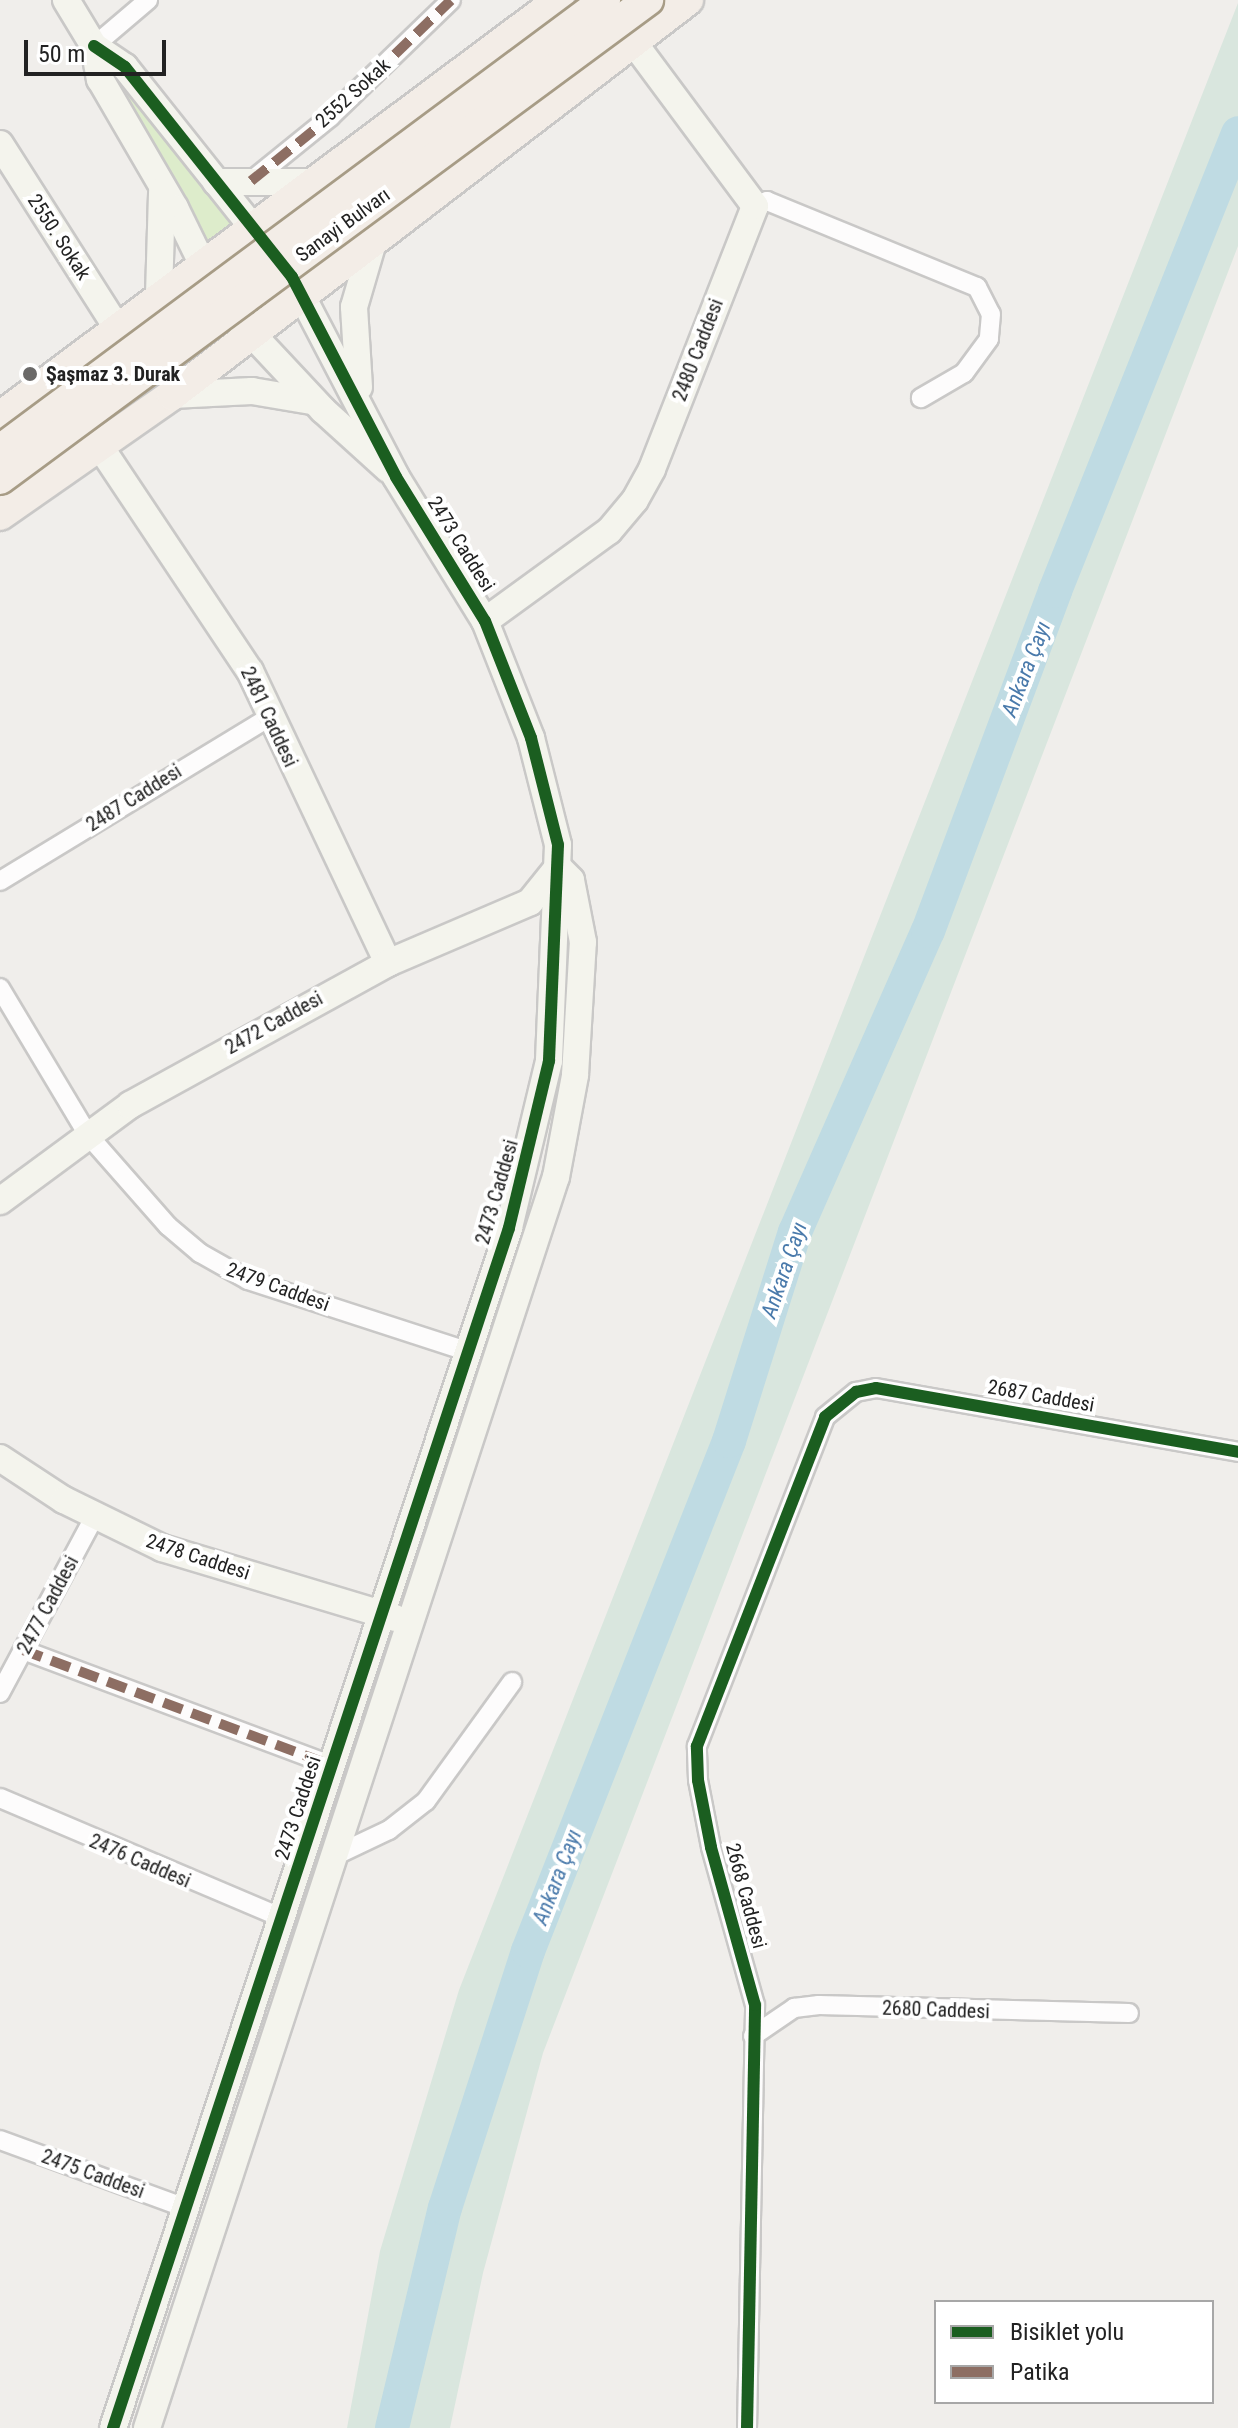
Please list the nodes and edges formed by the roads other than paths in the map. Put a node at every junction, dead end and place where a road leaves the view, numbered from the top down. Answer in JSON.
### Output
{"nodes":[{"id":1,"x":66,"y":0,"type":"edge"},
{"id":2,"x":148,"y":0,"type":"edge"},
{"id":3,"x":451,"y":0,"type":"edge"},
{"id":4,"x":559,"y":0,"type":"edge"},
{"id":5,"x":605,"y":0,"type":"edge"},
{"id":6,"x":648,"y":0,"type":"edge"},
{"id":7,"x":688,"y":0,"type":"edge"},
{"id":8,"x":634,"y":43,"type":"junction"},
{"id":9,"x":94,"y":46,"type":"junction"},
{"id":10,"x":0,"y":144,"type":"edge"},
{"id":11,"x":7,"y":172,"type":"edge"},
{"id":12,"x":317,"y":177,"type":"junction"},
{"id":13,"x":251,"y":181,"type":"junction"},
{"id":14,"x":216,"y":182,"type":"junction"},
{"id":15,"x":161,"y":183,"type":"junction"},
{"id":16,"x":755,"y":206,"type":"junction"},
{"id":17,"x":254,"y":225,"type":"junction"},
{"id":18,"x":377,"y":238,"type":"junction"},
{"id":19,"x":201,"y":264,"type":"junction"},
{"id":20,"x":159,"y":295,"type":"junction"},
{"id":21,"x":302,"y":296,"type":"junction"},
{"id":22,"x":118,"y":329,"type":"junction"},
{"id":23,"x":250,"y":337,"type":"junction"},
{"id":24,"x":169,"y":397,"type":"junction"},
{"id":25,"x":921,"y":398,"type":"dead end"},
{"id":26,"x":314,"y":402,"type":"junction"},
{"id":27,"x":361,"y":402,"type":"junction"},
{"id":28,"x":0,"y":417,"type":"edge"},
{"id":29,"x":99,"y":445,"type":"junction"},
{"id":30,"x":0,"y":450,"type":"edge"},
{"id":31,"x":396,"y":477,"type":"junction"},
{"id":32,"x":0,"y":479,"type":"edge"},
{"id":33,"x":0,"y":515,"type":"edge"},
{"id":34,"x":485,"y":621,"type":"junction"},
{"id":35,"x":270,"y":717,"type":"junction"},
{"id":36,"x":558,"y":867,"type":"junction"},
{"id":37,"x":0,"y":881,"type":"edge"},
{"id":38,"x":388,"y":963,"type":"junction"},
{"id":39,"x":0,"y":988,"type":"edge"},
{"id":40,"x":88,"y":1135,"type":"junction"},
{"id":41,"x":0,"y":1201,"type":"edge"},
{"id":42,"x":467,"y":1351,"type":"junction"},
{"id":43,"x":839,"y":1403,"type":"joint"},
{"id":44,"x":1238,"y":1452,"type":"edge"},
{"id":45,"x":0,"y":1458,"type":"edge"},
{"id":46,"x":95,"y":1516,"type":"junction"},
{"id":47,"x":381,"y":1614,"type":"junction"},
{"id":48,"x":410,"y":1623,"type":"junction"},
{"id":49,"x":23,"y":1650,"type":"junction"},
{"id":50,"x":512,"y":1682,"type":"dead end"},
{"id":51,"x":0,"y":1693,"type":"edge"},
{"id":52,"x":333,"y":1766,"type":"junction"},
{"id":53,"x":0,"y":1798,"type":"edge"},
{"id":54,"x":334,"y":1856,"type":"junction"},
{"id":55,"x":283,"y":1918,"type":"junction"},
{"id":56,"x":1129,"y":2013,"type":"dead end"},
{"id":57,"x":753,"y":2036,"type":"junction"},
{"id":58,"x":0,"y":2140,"type":"edge"},
{"id":59,"x":186,"y":2208,"type":"junction"},
{"id":60,"x":113,"y":2428,"type":"edge"},
{"id":61,"x":147,"y":2428,"type":"edge"},
{"id":62,"x":747,"y":2428,"type":"edge"}],
"edges":[{"from":1,"to":9,"type":"street","name":"2473 Caddesi"},
{"from":2,"to":9,"type":"street"},
{"from":3,"to":13,"type":"street","name":"2552 Sokak"},
{"from":4,"to":12,"type":"main road"},
{"from":5,"to":30,"type":"main road","name":"Sanayi Bulvarı","bridge":true},
{"from":6,"to":32,"type":"main road","name":"Sanayi Bulvarı","bridge":true},
{"from":7,"to":8,"type":"main road"},
{"from":8,"to":16,"type":"street"},
{"from":8,"to":18,"type":"main road"},
{"from":9,"to":14,"type":"street","name":"2473 Caddesi"},
{"from":9,"to":15,"type":"street","name":"2473 Caddesi"},
{"from":10,"to":11,"type":"street","name":"2550. Sokak"},
{"from":11,"to":22,"type":"street","name":"2550. Sokak"},
{"from":12,"to":13,"type":"street"},
{"from":12,"to":17,"type":"main road"},
{"from":12,"to":18,"type":"main road"},
{"from":13,"to":14,"type":"street"},
{"from":14,"to":17,"type":"street","name":"2473 Caddesi"},
{"from":15,"to":19,"type":"street","name":"2473 Caddesi"},
{"from":15,"to":20,"type":"street"},
{"from":16,"to":25,"type":"street"},
{"from":16,"to":34,"type":"street","name":"2480 Caddesi"},
{"from":17,"to":19,"type":"main road"},
{"from":17,"to":21,"type":"street","name":"2473 Caddesi"},
{"from":18,"to":21,"type":"main road"},
{"from":18,"to":27,"type":"street"},
{"from":19,"to":20,"type":"main road"},
{"from":19,"to":23,"type":"street","name":"2473 Caddesi"},
{"from":20,"to":22,"type":"main road"},
{"from":21,"to":23,"type":"main road"},
{"from":21,"to":27,"type":"street","name":"2473 Caddesi"},
{"from":22,"to":24,"type":"main road"},
{"from":22,"to":28,"type":"main road"},
{"from":23,"to":24,"type":"main road"},
{"from":23,"to":26,"type":"street","name":"2473 Caddesi"},
{"from":24,"to":26,"type":"street"},
{"from":24,"to":29,"type":"main road"},
{"from":26,"to":31,"type":"street","name":"2473 Caddesi"},
{"from":27,"to":31,"type":"street","name":"2473 Caddesi"},
{"from":29,"to":33,"type":"main road"},
{"from":29,"to":35,"type":"street","name":"2481 Caddesi"},
{"from":31,"to":34,"type":"street","name":"2473 Caddesi"},
{"from":34,"to":36,"type":"street","name":"2473 Caddesi"},
{"from":35,"to":37,"type":"street","name":"2487 Caddesi"},
{"from":35,"to":38,"type":"street","name":"2481 Caddesi"},
{"from":36,"to":38,"type":"street","name":"2472 Caddesi"},
{"from":36,"to":42,"type":"street","name":"2473 Caddesi"},
{"from":36,"to":48,"type":"street","name":"2473 Caddesi"},
{"from":38,"to":40,"type":"street","name":"2472 Caddesi"},
{"from":39,"to":40,"type":"street","name":"2479 Caddesi"},
{"from":40,"to":41,"type":"street","name":"2472 Caddesi"},
{"from":40,"to":42,"type":"street","name":"2479 Caddesi"},
{"from":42,"to":47,"type":"street","name":"2473 Caddesi"},
{"from":43,"to":44,"type":"street","name":"2687 Caddesi"},
{"from":43,"to":57,"type":"street","name":"2668 Caddesi"},
{"from":45,"to":46,"type":"street","name":"2478 Caddesi"},
{"from":46,"to":47,"type":"street","name":"2478 Caddesi"},
{"from":46,"to":49,"type":"street","name":"2477 Caddesi"},
{"from":47,"to":48,"type":"street","name":"2478 Caddesi"},
{"from":47,"to":52,"type":"street","name":"2473 Caddesi"},
{"from":48,"to":54,"type":"street","name":"2473 Caddesi"},
{"from":49,"to":51,"type":"street","name":"2477 Caddesi"},
{"from":49,"to":52,"type":"street"},
{"from":50,"to":54,"type":"street"},
{"from":52,"to":55,"type":"street","name":"2473 Caddesi"},
{"from":53,"to":55,"type":"street","name":"2476 Caddesi"},
{"from":54,"to":61,"type":"street","name":"2473 Caddesi"},
{"from":55,"to":59,"type":"street","name":"2473 Caddesi"},
{"from":56,"to":57,"type":"street","name":"2680 Caddesi"},
{"from":57,"to":62,"type":"street","name":"2668 Caddesi"},
{"from":58,"to":59,"type":"street","name":"2475 Caddesi"},
{"from":59,"to":60,"type":"street","name":"2473 Caddesi"}]}
